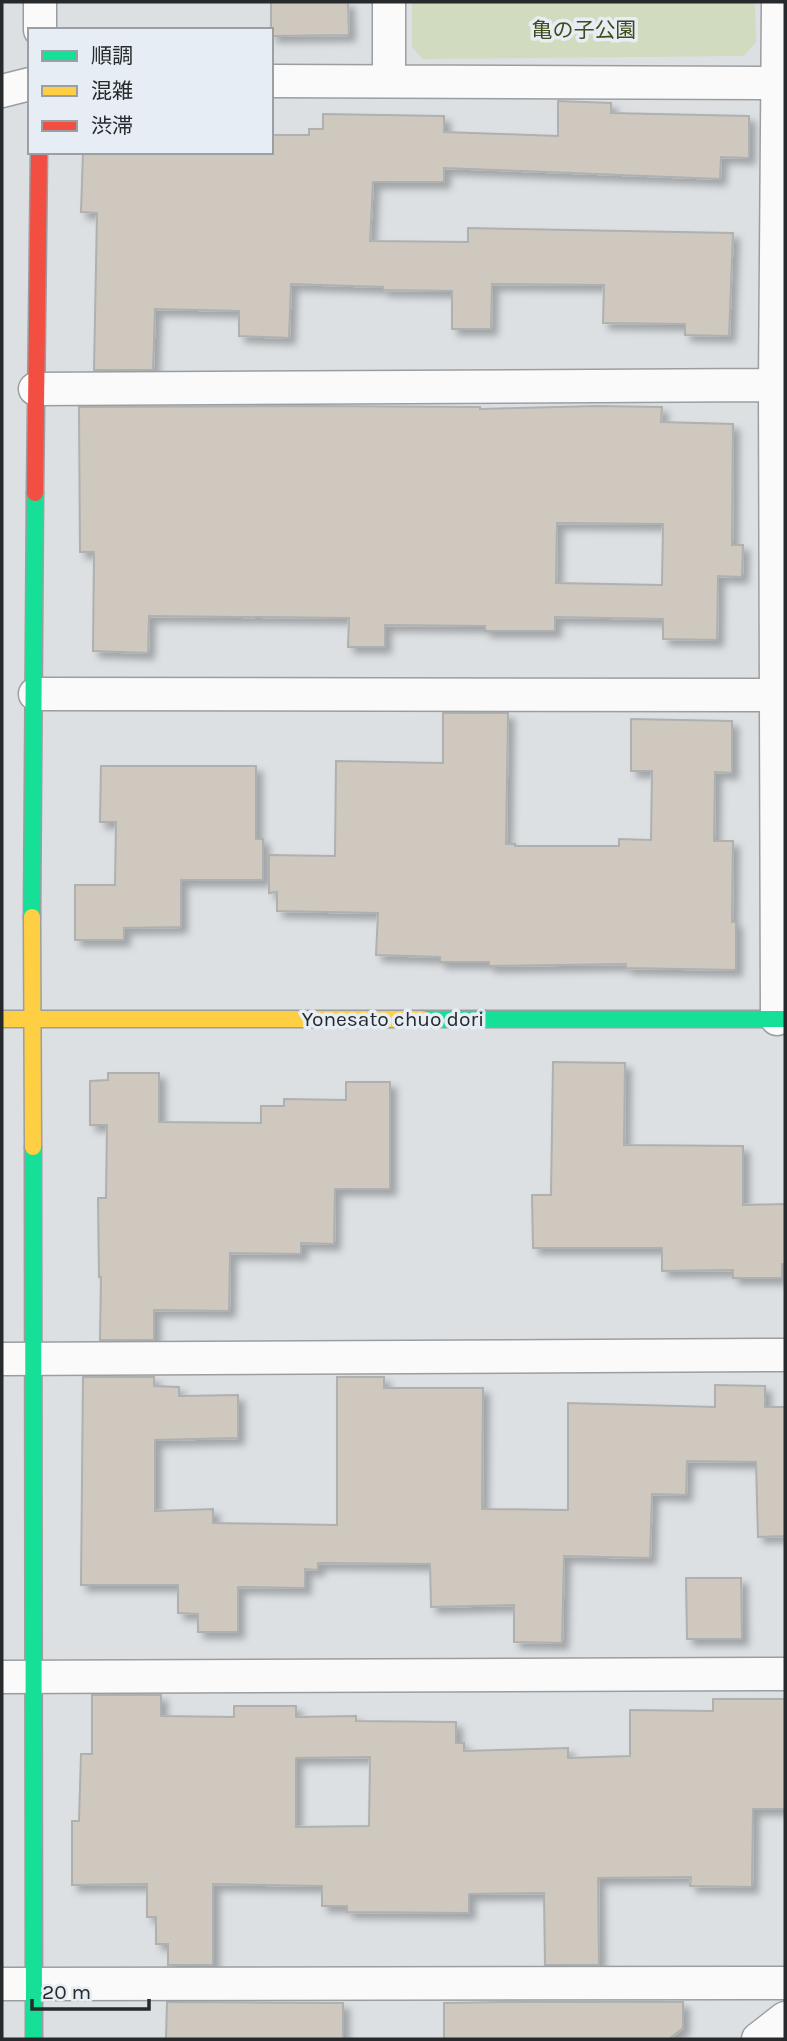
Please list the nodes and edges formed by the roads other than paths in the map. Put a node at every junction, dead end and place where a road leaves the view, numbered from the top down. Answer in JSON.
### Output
{"nodes":[{"id":1,"x":40,"y":2,"type":"edge"},
{"id":2,"x":389,"y":2,"type":"edge"},
{"id":3,"x":778,"y":2,"type":"edge"},
{"id":4,"x":40,"y":28,"type":"edge"},
{"id":5,"x":273,"y":81,"type":"edge"},
{"id":6,"x":389,"y":81,"type":"junction"},
{"id":7,"x":781,"y":83,"type":"edge"},
{"id":8,"x":28,"y":84,"type":"edge"},
{"id":9,"x":2,"y":91,"type":"edge"},
{"id":10,"x":39,"y":154,"type":"edge"},
{"id":11,"x":780,"y":386,"type":"edge"},
{"id":12,"x":35,"y":389,"type":"junction"},
{"id":13,"x":34,"y":694,"type":"junction"},
{"id":14,"x":781,"y":695,"type":"edge"},
{"id":15,"x":2,"y":1019,"type":"edge"},
{"id":16,"x":32,"y":1019,"type":"junction"},
{"id":17,"x":781,"y":1019,"type":"edge"},
{"id":18,"x":785,"y":1355,"type":"edge"},
{"id":19,"x":2,"y":1359,"type":"edge"},
{"id":20,"x":36,"y":1359,"type":"junction"},
{"id":21,"x":785,"y":1674,"type":"edge"},
{"id":22,"x":2,"y":1677,"type":"edge"},
{"id":23,"x":36,"y":1678,"type":"junction"},
{"id":24,"x":785,"y":1983,"type":"edge"},
{"id":25,"x":2,"y":1984,"type":"edge"},
{"id":26,"x":35,"y":1984,"type":"junction"},
{"id":27,"x":785,"y":2018,"type":"edge"},
{"id":28,"x":34,"y":2039,"type":"edge"},
{"id":29,"x":758,"y":2039,"type":"edge"}],
"edges":[{"from":1,"to":4,"type":"street"},
{"from":2,"to":6,"type":"street"},
{"from":3,"to":7,"type":"street"},
{"from":5,"to":6,"type":"street"},
{"from":6,"to":7,"type":"street"},
{"from":7,"to":11,"type":"street"},
{"from":8,"to":9,"type":"street"},
{"from":10,"to":12,"type":"street"},
{"from":11,"to":12,"type":"street"},
{"from":11,"to":14,"type":"street"},
{"from":12,"to":13,"type":"street"},
{"from":13,"to":14,"type":"street"},
{"from":13,"to":16,"type":"street"},
{"from":14,"to":17,"type":"street"},
{"from":15,"to":16,"type":"street","name":"Yonesato chuo dori"},
{"from":16,"to":17,"type":"street","name":"Yonesato chuo dori"},
{"from":16,"to":20,"type":"street"},
{"from":18,"to":20,"type":"street"},
{"from":19,"to":20,"type":"street"},
{"from":20,"to":23,"type":"street"},
{"from":21,"to":23,"type":"street"},
{"from":22,"to":23,"type":"street"},
{"from":23,"to":26,"type":"street"},
{"from":24,"to":26,"type":"street"},
{"from":25,"to":26,"type":"street"},
{"from":26,"to":28,"type":"street"},
{"from":27,"to":29,"type":"street"}]}
